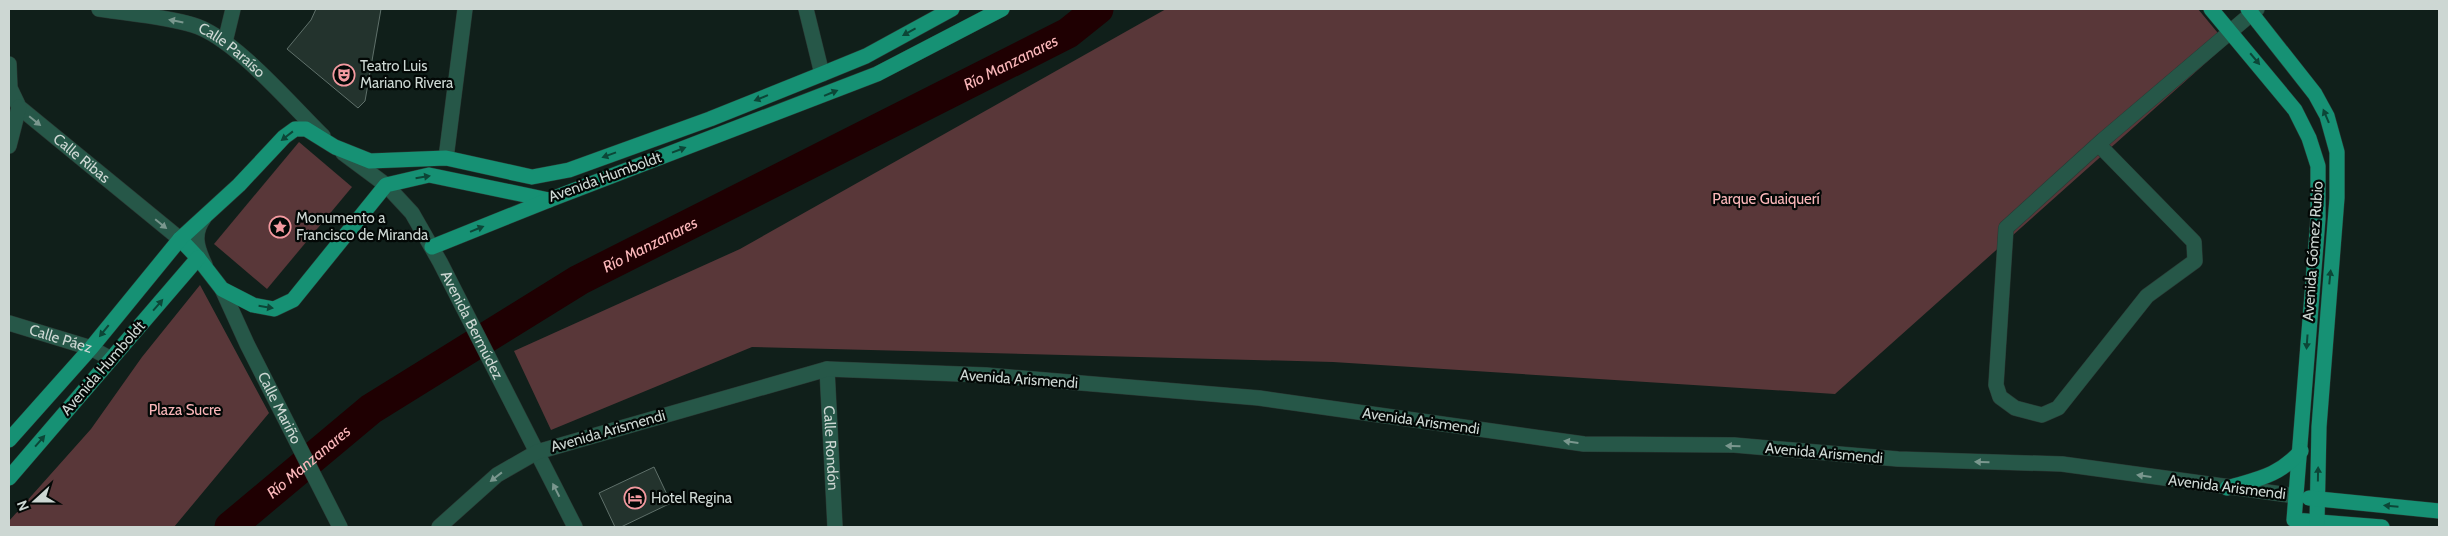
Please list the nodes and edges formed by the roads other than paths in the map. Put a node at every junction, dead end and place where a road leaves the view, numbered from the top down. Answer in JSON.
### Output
{"nodes":[{"id":1,"x":99,"y":9,"type":"edge"},
{"id":2,"x":233,"y":9,"type":"edge"},
{"id":3,"x":465,"y":9,"type":"edge"},
{"id":4,"x":806,"y":9,"type":"edge"},
{"id":5,"x":952,"y":9,"type":"edge"},
{"id":6,"x":1002,"y":9,"type":"edge"},
{"id":7,"x":2211,"y":9,"type":"edge"},
{"id":8,"x":2252,"y":10,"type":"edge"},
{"id":9,"x":2231,"y":31,"type":"junction"},
{"id":10,"x":225,"y":42,"type":"junction"},
{"id":11,"x":9,"y":66,"type":"edge"},
{"id":12,"x":822,"y":74,"type":"junction"},
{"id":13,"x":19,"y":107,"type":"junction"},
{"id":14,"x":2101,"y":143,"type":"junction"},
{"id":15,"x":9,"y":146,"type":"edge"},
{"id":16,"x":335,"y":148,"type":"junction"},
{"id":17,"x":446,"y":158,"type":"junction"},
{"id":18,"x":386,"y":185,"type":"junction"},
{"id":19,"x":549,"y":200,"type":"junction"},
{"id":20,"x":204,"y":218,"type":"junction"},
{"id":21,"x":180,"y":239,"type":"junction"},
{"id":22,"x":432,"y":247,"type":"junction"},
{"id":23,"x":203,"y":264,"type":"junction"},
{"id":24,"x":222,"y":289,"type":"junction"},
{"id":25,"x":9,"y":324,"type":"edge"},
{"id":26,"x":91,"y":348,"type":"junction"},
{"id":27,"x":111,"y":359,"type":"junction"},
{"id":28,"x":826,"y":368,"type":"junction"},
{"id":29,"x":9,"y":440,"type":"edge"},
{"id":30,"x":2301,"y":451,"type":"junction"},
{"id":31,"x":537,"y":452,"type":"junction"},
{"id":32,"x":9,"y":478,"type":"edge"},
{"id":33,"x":2227,"y":488,"type":"junction"},
{"id":34,"x":2296,"y":496,"type":"junction"},
{"id":35,"x":2318,"y":500,"type":"junction"},
{"id":36,"x":2439,"y":511,"type":"edge"},
{"id":37,"x":2293,"y":523,"type":"edge"},
{"id":38,"x":2317,"y":525,"type":"edge"},
{"id":39,"x":340,"y":527,"type":"edge"},
{"id":40,"x":438,"y":527,"type":"edge"},
{"id":41,"x":575,"y":527,"type":"edge"},
{"id":42,"x":835,"y":527,"type":"edge"},
{"id":43,"x":2382,"y":527,"type":"edge"}],
"edges":[{"from":10,"to":1,"type":"street","name":"Calle Paraíso","one_way":true},
{"from":2,"to":10,"type":"street"},
{"from":3,"to":17,"type":"street"},
{"from":4,"to":12,"type":"street"},
{"from":5,"to":12,"type":"main road","name":"Avenida Humboldt","one_way":true},
{"from":19,"to":6,"type":"main road","name":"Avenida Humboldt","one_way":true},
{"from":7,"to":9,"type":"main road","name":"Avenida Gómez Rubio"},
{"from":8,"to":9,"type":"street"},
{"from":35,"to":8,"type":"main road","name":"Avenida Gómez Rubio","one_way":true},
{"from":9,"to":14,"type":"street"},
{"from":9,"to":30,"type":"main road","name":"Avenida Gómez Rubio","one_way":true},
{"from":10,"to":16,"type":"street","name":"Calle Paraíso"},
{"from":11,"to":13,"type":"street","name":"Calle Ribas"},
{"from":12,"to":17,"type":"main road","name":"Avenida Humboldt","one_way":true},
{"from":13,"to":15,"type":"street"},
{"from":13,"to":21,"type":"street","name":"Calle Ribas","one_way":true},
{"from":14,"to":14,"type":"street"},
{"from":16,"to":17,"type":"main road","name":"Avenida Humboldt"},
{"from":16,"to":18,"type":"street","name":"Avenida Bermúdez"},
{"from":16,"to":20,"type":"main road","name":"Avenida Humboldt","one_way":true},
{"from":18,"to":19,"type":"main road","name":"Avenida Humboldt","one_way":true},
{"from":18,"to":22,"type":"street","name":"Avenida Bermúdez"},
{"from":24,"to":18,"type":"main road","one_way":true},
{"from":22,"to":19,"type":"main road","one_way":true},
{"from":20,"to":21,"type":"main road","name":"Avenida Humboldt"},
{"from":20,"to":23,"type":"street"},
{"from":21,"to":23,"type":"main road"},
{"from":21,"to":26,"type":"main road","name":"Avenida Humboldt","one_way":true},
{"from":22,"to":31,"type":"street","name":"Avenida Bermúdez"},
{"from":23,"to":24,"type":"main road"},
{"from":27,"to":23,"type":"main road","name":"Avenida Humboldt","one_way":true},
{"from":24,"to":39,"type":"street","name":"Calle Mariño"},
{"from":25,"to":26,"type":"street","name":"Calle Páez"},
{"from":26,"to":27,"type":"street","name":"Calle Páez"},
{"from":26,"to":29,"type":"main road","name":"Avenida Humboldt"},
{"from":32,"to":27,"type":"main road","name":"Avenida Humboldt","one_way":true},
{"from":28,"to":31,"type":"street","name":"Avenida Arismendi"},
{"from":33,"to":28,"type":"street","name":"Avenida Arismendi","one_way":true},
{"from":28,"to":42,"type":"street","name":"Calle Rondón"},
{"from":30,"to":33,"type":"main road"},
{"from":30,"to":34,"type":"main road","name":"Avenida Gómez Rubio"},
{"from":31,"to":40,"type":"street","name":"Avenida Arismendi","one_way":true},
{"from":41,"to":31,"type":"street","name":"Avenida Bermúdez","one_way":true},
{"from":33,"to":34,"type":"street","name":"Avenida Arismendi"},
{"from":34,"to":35,"type":"main road","name":"Avenida Arismendi"},
{"from":34,"to":37,"type":"main road","name":"Avenida Gómez Rubio"},
{"from":36,"to":35,"type":"main road","name":"Avenida Arismendi","one_way":true},
{"from":35,"to":38,"type":"main road","name":"Avenida Gómez Rubio"},
{"from":37,"to":38,"type":"main road","name":"Avenida Arismendi"},
{"from":38,"to":43,"type":"main road","name":"Avenida Arismendi"}]}
